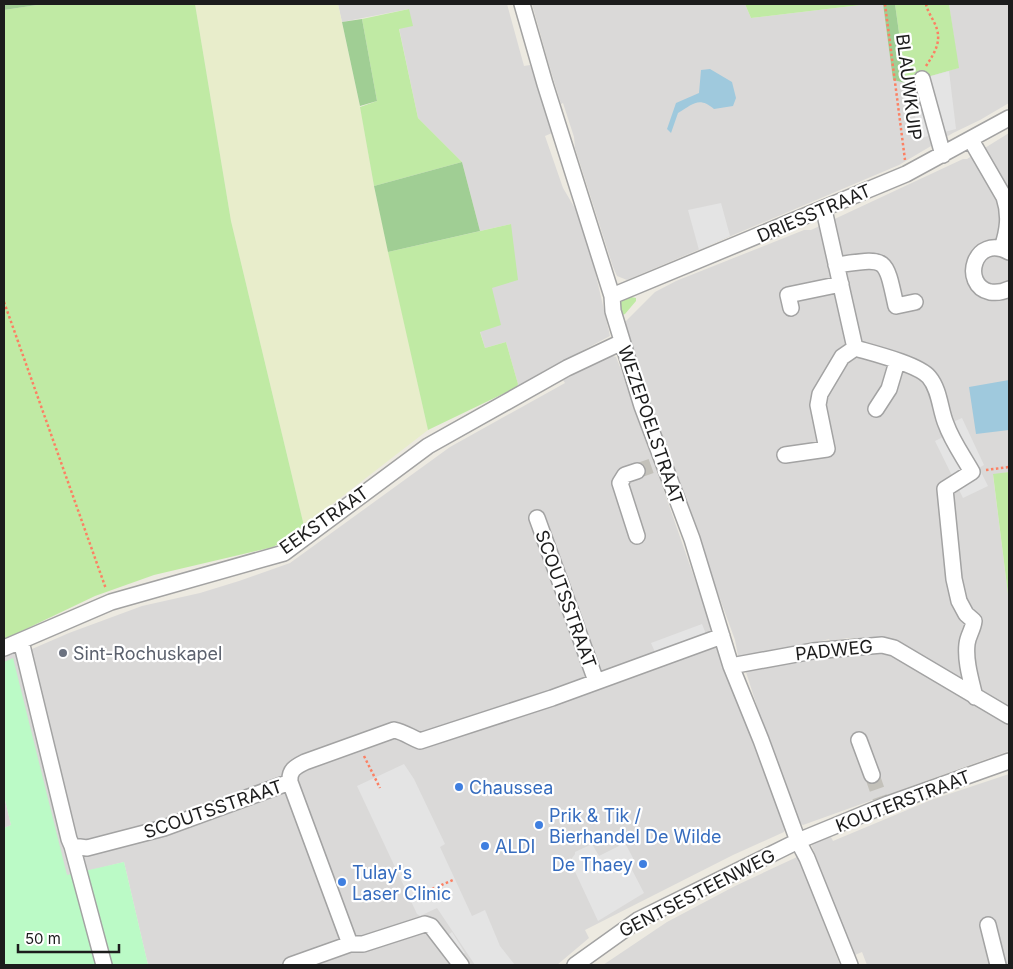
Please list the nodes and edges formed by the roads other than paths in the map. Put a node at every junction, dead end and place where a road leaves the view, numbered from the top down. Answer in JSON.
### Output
{"nodes":[{"id":1,"x":522,"y":4,"type":"edge"},
{"id":2,"x":922,"y":79,"type":"road end"},
{"id":3,"x":1009,"y":118,"type":"edge"},
{"id":4,"x":971,"y":140,"type":"junction"},
{"id":5,"x":943,"y":155,"type":"junction"},
{"id":6,"x":824,"y":210,"type":"junction"},
{"id":7,"x":1006,"y":250,"type":"edge"},
{"id":8,"x":836,"y":265,"type":"junction"},
{"id":9,"x":841,"y":284,"type":"junction"},
{"id":10,"x":1009,"y":289,"type":"edge"},
{"id":11,"x":788,"y":295,"type":"dead end"},
{"id":12,"x":612,"y":296,"type":"junction"},
{"id":13,"x":914,"y":302,"type":"dead end"},
{"id":14,"x":622,"y":342,"type":"junction"},
{"id":15,"x":854,"y":348,"type":"junction"},
{"id":16,"x":897,"y":362,"type":"junction"},
{"id":17,"x":876,"y":409,"type":"dead end"},
{"id":18,"x":785,"y":455,"type":"dead end"},
{"id":19,"x":637,"y":471,"type":"tunnel mouth"},
{"id":20,"x":537,"y":518,"type":"dead end"},
{"id":21,"x":637,"y":536,"type":"dead end"},
{"id":22,"x":722,"y":636,"type":"junction"},
{"id":23,"x":21,"y":641,"type":"junction"},
{"id":24,"x":4,"y":648,"type":"edge"},
{"id":25,"x":731,"y":666,"type":"junction"},
{"id":26,"x":596,"y":680,"type":"junction"},
{"id":27,"x":975,"y":697,"type":"junction"},
{"id":28,"x":1009,"y":716,"type":"edge"},
{"id":29,"x":859,"y":740,"type":"dead end"},
{"id":30,"x":1009,"y":762,"type":"edge"},
{"id":31,"x":872,"y":775,"type":"tunnel mouth"},
{"id":32,"x":290,"y":782,"type":"junction"},
{"id":33,"x":798,"y":841,"type":"junction"},
{"id":34,"x":72,"y":846,"type":"junction"},
{"id":35,"x":988,"y":926,"type":"dead end"},
{"id":36,"x":350,"y":944,"type":"junction"},
{"id":37,"x":104,"y":965,"type":"edge"},
{"id":38,"x":291,"y":965,"type":"edge"},
{"id":39,"x":461,"y":965,"type":"edge"},
{"id":40,"x":575,"y":965,"type":"edge"},
{"id":41,"x":850,"y":965,"type":"edge"},
{"id":42,"x":998,"y":965,"type":"edge"}],
"edges":[{"from":1,"to":12,"type":"street","name":"WEZEPOELSTRAAT"},
{"from":2,"to":5,"type":"street"},
{"from":3,"to":4,"type":"street","name":"DRIESSTRAAT"},
{"from":4,"to":5,"type":"street","name":"DRIESSTRAAT"},
{"from":4,"to":7,"type":"street"},
{"from":5,"to":6,"type":"street","name":"DRIESSTRAAT"},
{"from":6,"to":8,"type":"street"},
{"from":6,"to":12,"type":"street","name":"DRIESSTRAAT"},
{"from":7,"to":10,"type":"street"},
{"from":8,"to":9,"type":"street"},
{"from":8,"to":13,"type":"street"},
{"from":9,"to":11,"type":"street"},
{"from":9,"to":15,"type":"street"},
{"from":12,"to":14,"type":"street","name":"WEZEPOELSTRAAT"},
{"from":14,"to":22,"type":"street","name":"WEZEPOELSTRAAT"},
{"from":14,"to":23,"type":"street","name":"EEKSTRAAT"},
{"from":15,"to":16,"type":"street"},
{"from":15,"to":18,"type":"street"},
{"from":16,"to":17,"type":"street"},
{"from":16,"to":27,"type":"street"},
{"from":19,"to":21,"type":"street"},
{"from":20,"to":26,"type":"street","name":"SCOUTSSTRAAT"},
{"from":22,"to":25,"type":"street","name":"WEZEPOELSTRAAT"},
{"from":22,"to":26,"type":"street","name":"SCOUTSSTRAAT"},
{"from":23,"to":24,"type":"street","name":"EEKSTRAAT"},
{"from":23,"to":34,"type":"street"},
{"from":25,"to":27,"type":"street","name":"PADWEG"},
{"from":25,"to":33,"type":"street","name":"WEZEPOELSTRAAT"},
{"from":26,"to":32,"type":"street","name":"SCOUTSSTRAAT"},
{"from":27,"to":28,"type":"street","name":"PADWEG"},
{"from":29,"to":31,"type":"street"},
{"from":30,"to":33,"type":"street","name":"KOUTERSTRAAT"},
{"from":32,"to":34,"type":"street","name":"SCOUTSSTRAAT"},
{"from":32,"to":36,"type":"street"},
{"from":33,"to":40,"type":"street","name":"GENTSESTEENWEG"},
{"from":33,"to":41,"type":"street","name":"WEZEPOELSTRAAT"},
{"from":34,"to":37,"type":"street"},
{"from":35,"to":42,"type":"street"},
{"from":36,"to":38,"type":"street"},
{"from":36,"to":39,"type":"street"}]}
